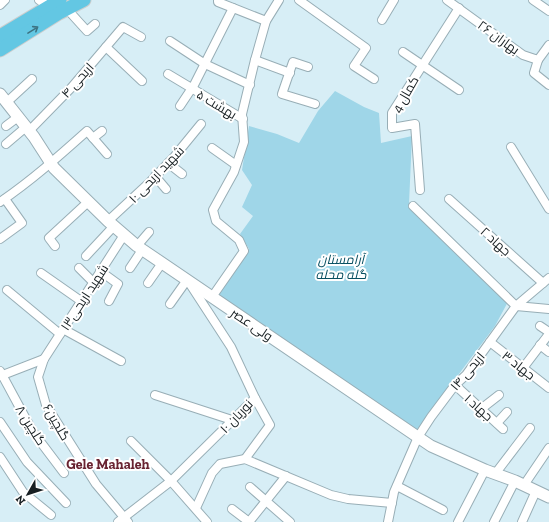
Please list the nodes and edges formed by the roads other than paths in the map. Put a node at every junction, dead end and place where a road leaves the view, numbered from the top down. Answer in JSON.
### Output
{"nodes":[{"id":1,"x":5,"y":0,"type":"edge"},
{"id":2,"x":84,"y":0,"type":"edge"},
{"id":3,"x":218,"y":0,"type":"edge"},
{"id":4,"x":279,"y":0,"type":"edge"},
{"id":5,"x":300,"y":0,"type":"edge"},
{"id":6,"x":394,"y":0,"type":"edge"},
{"id":7,"x":447,"y":0,"type":"edge"},
{"id":8,"x":533,"y":0,"type":"edge"},
{"id":9,"x":54,"y":4,"type":"edge"},
{"id":10,"x":0,"y":5,"type":"edge"},
{"id":11,"x":233,"y":8,"type":"junction"},
{"id":12,"x":459,"y":8,"type":"junction"},
{"id":13,"x":549,"y":11,"type":"edge"},
{"id":14,"x":382,"y":20,"type":"dead end"},
{"id":15,"x":266,"y":21,"type":"junction"},
{"id":16,"x":95,"y":24,"type":"dead end"},
{"id":17,"x":0,"y":36,"type":"edge"},
{"id":18,"x":141,"y":37,"type":"dead end"},
{"id":19,"x":170,"y":41,"type":"dead end"},
{"id":20,"x":549,"y":45,"type":"edge"},
{"id":21,"x":106,"y":47,"type":"junction"},
{"id":22,"x":0,"y":50,"type":"edge"},
{"id":23,"x":403,"y":52,"type":"dead end"},
{"id":24,"x":255,"y":60,"type":"junction"},
{"id":25,"x":538,"y":60,"type":"junction"},
{"id":26,"x":205,"y":64,"type":"junction"},
{"id":27,"x":422,"y":66,"type":"junction"},
{"id":28,"x":308,"y":67,"type":"dead end"},
{"id":29,"x":290,"y":73,"type":"junction"},
{"id":30,"x":168,"y":74,"type":"dead end"},
{"id":31,"x":32,"y":79,"type":"dead end"},
{"id":32,"x":374,"y":79,"type":"dead end"},
{"id":33,"x":142,"y":81,"type":"dead end"},
{"id":34,"x":250,"y":85,"type":"junction"},
{"id":35,"x":549,"y":85,"type":"edge"},
{"id":36,"x":192,"y":89,"type":"junction"},
{"id":37,"x":459,"y":90,"type":"dead end"},
{"id":38,"x":3,"y":98,"type":"edge"},
{"id":39,"x":316,"y":104,"type":"dead end"},
{"id":40,"x":180,"y":106,"type":"dead end"},
{"id":41,"x":18,"y":117,"type":"junction"},
{"id":42,"x":243,"y":119,"type":"junction"},
{"id":43,"x":201,"y":124,"type":"dead end"},
{"id":44,"x":6,"y":126,"type":"dead end"},
{"id":45,"x":28,"y":129,"type":"junction"},
{"id":46,"x":102,"y":132,"type":"dead end"},
{"id":47,"x":93,"y":138,"type":"junction"},
{"id":48,"x":6,"y":144,"type":"dead end"},
{"id":49,"x":511,"y":147,"type":"dead end"},
{"id":50,"x":212,"y":148,"type":"dead end"},
{"id":51,"x":107,"y":154,"type":"dead end"},
{"id":52,"x":168,"y":163,"type":"junction"},
{"id":53,"x":51,"y":164,"type":"junction"},
{"id":54,"x":236,"y":165,"type":"junction"},
{"id":55,"x":182,"y":174,"type":"dead end"},
{"id":56,"x":156,"y":176,"type":"junction"},
{"id":57,"x":166,"y":189,"type":"dead end"},
{"id":58,"x":420,"y":190,"type":"dead end"},
{"id":59,"x":449,"y":199,"type":"dead end"},
{"id":60,"x":2,"y":200,"type":"edge"},
{"id":61,"x":88,"y":202,"type":"junction"},
{"id":62,"x":413,"y":206,"type":"dead end"},
{"id":63,"x":549,"y":209,"type":"edge"},
{"id":64,"x":111,"y":224,"type":"junction"},
{"id":65,"x":149,"y":232,"type":"dead end"},
{"id":66,"x":124,"y":235,"type":"junction"},
{"id":67,"x":0,"y":239,"type":"edge"},
{"id":68,"x":55,"y":246,"type":"dead end"},
{"id":69,"x":140,"y":248,"type":"junction"},
{"id":70,"x":86,"y":256,"type":"dead end"},
{"id":71,"x":162,"y":263,"type":"junction"},
{"id":72,"x":80,"y":268,"type":"dead end"},
{"id":73,"x":130,"y":268,"type":"dead end"},
{"id":74,"x":100,"y":271,"type":"junction"},
{"id":75,"x":41,"y":273,"type":"dead end"},
{"id":76,"x":188,"y":281,"type":"junction"},
{"id":77,"x":546,"y":281,"type":"edge"},
{"id":78,"x":93,"y":282,"type":"junction"},
{"id":79,"x":148,"y":283,"type":"dead end"},
{"id":80,"x":8,"y":290,"type":"dead end"},
{"id":81,"x":212,"y":297,"type":"junction"},
{"id":82,"x":109,"y":300,"type":"dead end"},
{"id":83,"x":81,"y":301,"type":"junction"},
{"id":84,"x":170,"y":304,"type":"dead end"},
{"id":85,"x":516,"y":306,"type":"junction"},
{"id":86,"x":549,"y":309,"type":"edge"},
{"id":87,"x":540,"y":326,"type":"dead end"},
{"id":88,"x":61,"y":332,"type":"junction"},
{"id":89,"x":549,"y":333,"type":"edge"},
{"id":90,"x":490,"y":342,"type":"junction"},
{"id":91,"x":540,"y":345,"type":"junction"},
{"id":92,"x":549,"y":352,"type":"edge"},
{"id":93,"x":44,"y":359,"type":"junction"},
{"id":94,"x":120,"y":361,"type":"dead end"},
{"id":95,"x":523,"y":368,"type":"junction"},
{"id":96,"x":1,"y":374,"type":"edge"},
{"id":97,"x":455,"y":385,"type":"junction"},
{"id":98,"x":549,"y":388,"type":"edge"},
{"id":99,"x":155,"y":395,"type":"dead end"},
{"id":100,"x":499,"y":395,"type":"dead end"},
{"id":101,"x":255,"y":398,"type":"junction"},
{"id":102,"x":481,"y":409,"type":"junction"},
{"id":103,"x":507,"y":412,"type":"dead end"},
{"id":104,"x":232,"y":420,"type":"junction"},
{"id":105,"x":0,"y":422,"type":"edge"},
{"id":106,"x":530,"y":428,"type":"dead end"},
{"id":107,"x":418,"y":437,"type":"junction"},
{"id":108,"x":131,"y":441,"type":"dead end"},
{"id":109,"x":549,"y":448,"type":"edge"},
{"id":110,"x":0,"y":457,"type":"edge"},
{"id":111,"x":244,"y":459,"type":"junction"},
{"id":112,"x":490,"y":472,"type":"junction"},
{"id":113,"x":64,"y":473,"type":"dead end"},
{"id":114,"x":286,"y":476,"type":"junction"},
{"id":115,"x":172,"y":481,"type":"junction"},
{"id":116,"x":519,"y":483,"type":"junction"},
{"id":117,"x":397,"y":486,"type":"junction"},
{"id":118,"x":250,"y":487,"type":"dead end"},
{"id":119,"x":536,"y":491,"type":"junction"},
{"id":120,"x":549,"y":497,"type":"edge"},
{"id":121,"x":266,"y":501,"type":"junction"},
{"id":122,"x":66,"y":503,"type":"dead end"},
{"id":123,"x":392,"y":503,"type":"junction"},
{"id":124,"x":196,"y":508,"type":"junction"},
{"id":125,"x":232,"y":509,"type":"dead end"},
{"id":126,"x":443,"y":510,"type":"dead end"},
{"id":127,"x":51,"y":515,"type":"dead end"},
{"id":128,"x":123,"y":520,"type":"edge"},
{"id":129,"x":206,"y":522,"type":"edge"},
{"id":130,"x":290,"y":522,"type":"edge"},
{"id":131,"x":388,"y":522,"type":"edge"},
{"id":132,"x":458,"y":522,"type":"edge"},
{"id":133,"x":494,"y":522,"type":"edge"},
{"id":134,"x":522,"y":522,"type":"edge"}],
"edges":[{"from":1,"to":10,"type":"street"},
{"from":2,"to":9,"type":"highway"},
{"from":3,"to":11,"type":"street"},
{"from":4,"to":15,"type":"street"},
{"from":5,"to":32,"type":"street"},
{"from":6,"to":14,"type":"street"},
{"from":7,"to":12,"type":"street","name":"بهاران ۲۶"},
{"from":8,"to":13,"type":"street"},
{"from":9,"to":16,"type":"street"},
{"from":9,"to":17,"type":"highway"},
{"from":22,"to":9,"type":"highway","one_way":true},
{"from":11,"to":15,"type":"street"},
{"from":11,"to":26,"type":"street"},
{"from":12,"to":25,"type":"street","name":"بهاران ۲۶"},
{"from":12,"to":27,"type":"street","name":"کمال 4"},
{"from":15,"to":24,"type":"street"},
{"from":18,"to":21,"type":"street","name":"اریحی ۴"},
{"from":19,"to":26,"type":"street"},
{"from":20,"to":25,"type":"street"},
{"from":21,"to":33,"type":"street"},
{"from":21,"to":45,"type":"street","name":"اریحی ۴"},
{"from":23,"to":27,"type":"street"},
{"from":24,"to":29,"type":"street"},
{"from":24,"to":34,"type":"street"},
{"from":25,"to":35,"type":"street"},
{"from":26,"to":34,"type":"street"},
{"from":26,"to":36,"type":"street"},
{"from":27,"to":37,"type":"street"},
{"from":27,"to":58,"type":"street","name":"کمال 4"},
{"from":28,"to":29,"type":"street"},
{"from":29,"to":39,"type":"street"},
{"from":30,"to":36,"type":"street","name":"بهشت ۵"},
{"from":31,"to":38,"type":"street"},
{"from":34,"to":42,"type":"street"},
{"from":36,"to":40,"type":"street"},
{"from":36,"to":42,"type":"street","name":"بهشت ۵"},
{"from":38,"to":41,"type":"main road","name":"ولی عصر"},
{"from":41,"to":44,"type":"street"},
{"from":41,"to":45,"type":"main road","name":"ولی عصر"},
{"from":42,"to":54,"type":"street"},
{"from":43,"to":52,"type":"street","name":"شهید اریحی ۱۰"},
{"from":45,"to":48,"type":"street","name":"اریحی ۴"},
{"from":45,"to":53,"type":"main road","name":"ولی عصر"},
{"from":46,"to":47,"type":"street"},
{"from":47,"to":51,"type":"street"},
{"from":47,"to":53,"type":"street"},
{"from":49,"to":63,"type":"street"},
{"from":50,"to":54,"type":"street"},
{"from":52,"to":55,"type":"street"},
{"from":52,"to":56,"type":"street","name":"شهید اریحی ۱۰"},
{"from":53,"to":60,"type":"street"},
{"from":53,"to":61,"type":"main road","name":"ولی عصر"},
{"from":54,"to":81,"type":"street"},
{"from":56,"to":57,"type":"street"},
{"from":56,"to":64,"type":"street","name":"شهید اریحی ۱۰"},
{"from":59,"to":77,"type":"street","name":"جهاد ۲"},
{"from":60,"to":67,"type":"street"},
{"from":61,"to":64,"type":"main road","name":"ولی عصر"},
{"from":61,"to":68,"type":"street"},
{"from":62,"to":85,"type":"street"},
{"from":64,"to":66,"type":"main road","name":"ولی عصر"},
{"from":64,"to":70,"type":"street","name":"شهید اریحی ۱۰"},
{"from":65,"to":69,"type":"street"},
{"from":66,"to":69,"type":"main road","name":"ولی عصر"},
{"from":66,"to":74,"type":"street","name":"شهید اریحی۱۳"},
{"from":69,"to":71,"type":"main road","name":"ولی عصر"},
{"from":69,"to":73,"type":"street"},
{"from":71,"to":76,"type":"main road","name":"ولی عصر"},
{"from":71,"to":79,"type":"street"},
{"from":72,"to":78,"type":"street"},
{"from":74,"to":78,"type":"street","name":"شهید اریحی۱۳"},
{"from":74,"to":82,"type":"street"},
{"from":75,"to":83,"type":"street"},
{"from":76,"to":81,"type":"main road","name":"ولی عصر"},
{"from":76,"to":84,"type":"street"},
{"from":76,"to":101,"type":"street","name":"نوریان ۱۰"},
{"from":77,"to":85,"type":"street","name":"اریحی ۱۴"},
{"from":78,"to":83,"type":"street","name":"شهید اریحی۱۳"},
{"from":80,"to":88,"type":"street"},
{"from":81,"to":107,"type":"main road","name":"ولی عصر"},
{"from":83,"to":88,"type":"street","name":"شهید اریحی۱۳"},
{"from":85,"to":86,"type":"street"},
{"from":85,"to":90,"type":"street","name":"اریحی ۱۴"},
{"from":87,"to":89,"type":"street"},
{"from":88,"to":93,"type":"street","name":"شهید اریحی۱۳"},
{"from":88,"to":94,"type":"street"},
{"from":89,"to":91,"type":"street"},
{"from":90,"to":95,"type":"street","name":"جهاد ۳"},
{"from":90,"to":97,"type":"street","name":"اریحی ۱۴"},
{"from":91,"to":92,"type":"street"},
{"from":91,"to":95,"type":"street"},
{"from":93,"to":96,"type":"street"},
{"from":93,"to":128,"type":"street","name":"گلچین۶"},
{"from":95,"to":98,"type":"street","name":"جهاد ۳"},
{"from":96,"to":113,"type":"street","name":"گلچین ۸"},
{"from":97,"to":102,"type":"street","name":"جهاد ۱"},
{"from":97,"to":107,"type":"street","name":"اریحی ۱۴"},
{"from":99,"to":104,"type":"street"},
{"from":100,"to":102,"type":"street"},
{"from":101,"to":104,"type":"street","name":"نوریان ۱۰"},
{"from":101,"to":111,"type":"street"},
{"from":102,"to":103,"type":"street","name":"جهاد ۱"},
{"from":104,"to":115,"type":"street","name":"نوریان ۱۰"},
{"from":105,"to":122,"type":"street"},
{"from":106,"to":112,"type":"street"},
{"from":107,"to":112,"type":"main road","name":"ولی عصر"},
{"from":107,"to":117,"type":"street","name":"اریحی ۱۴"},
{"from":108,"to":115,"type":"street"},
{"from":109,"to":116,"type":"street"},
{"from":110,"to":127,"type":"street"},
{"from":111,"to":114,"type":"street"},
{"from":111,"to":124,"type":"street"},
{"from":112,"to":116,"type":"main road","name":"ولی عصر"},
{"from":112,"to":132,"type":"street"},
{"from":114,"to":121,"type":"street"},
{"from":114,"to":123,"type":"street"},
{"from":115,"to":124,"type":"street"},
{"from":115,"to":128,"type":"street","name":"نوریان ۱۰"},
{"from":116,"to":119,"type":"main road","name":"ولی عصر"},
{"from":116,"to":133,"type":"street"},
{"from":117,"to":123,"type":"street","name":"اریحی ۱۴"},
{"from":117,"to":126,"type":"street"},
{"from":118,"to":121,"type":"street"},
{"from":119,"to":120,"type":"main road","name":"ولی عصر"},
{"from":119,"to":134,"type":"street"},
{"from":121,"to":125,"type":"street"},
{"from":121,"to":130,"type":"street"},
{"from":123,"to":131,"type":"street","name":"اریحی ۱۴"},
{"from":124,"to":129,"type":"street"}]}
